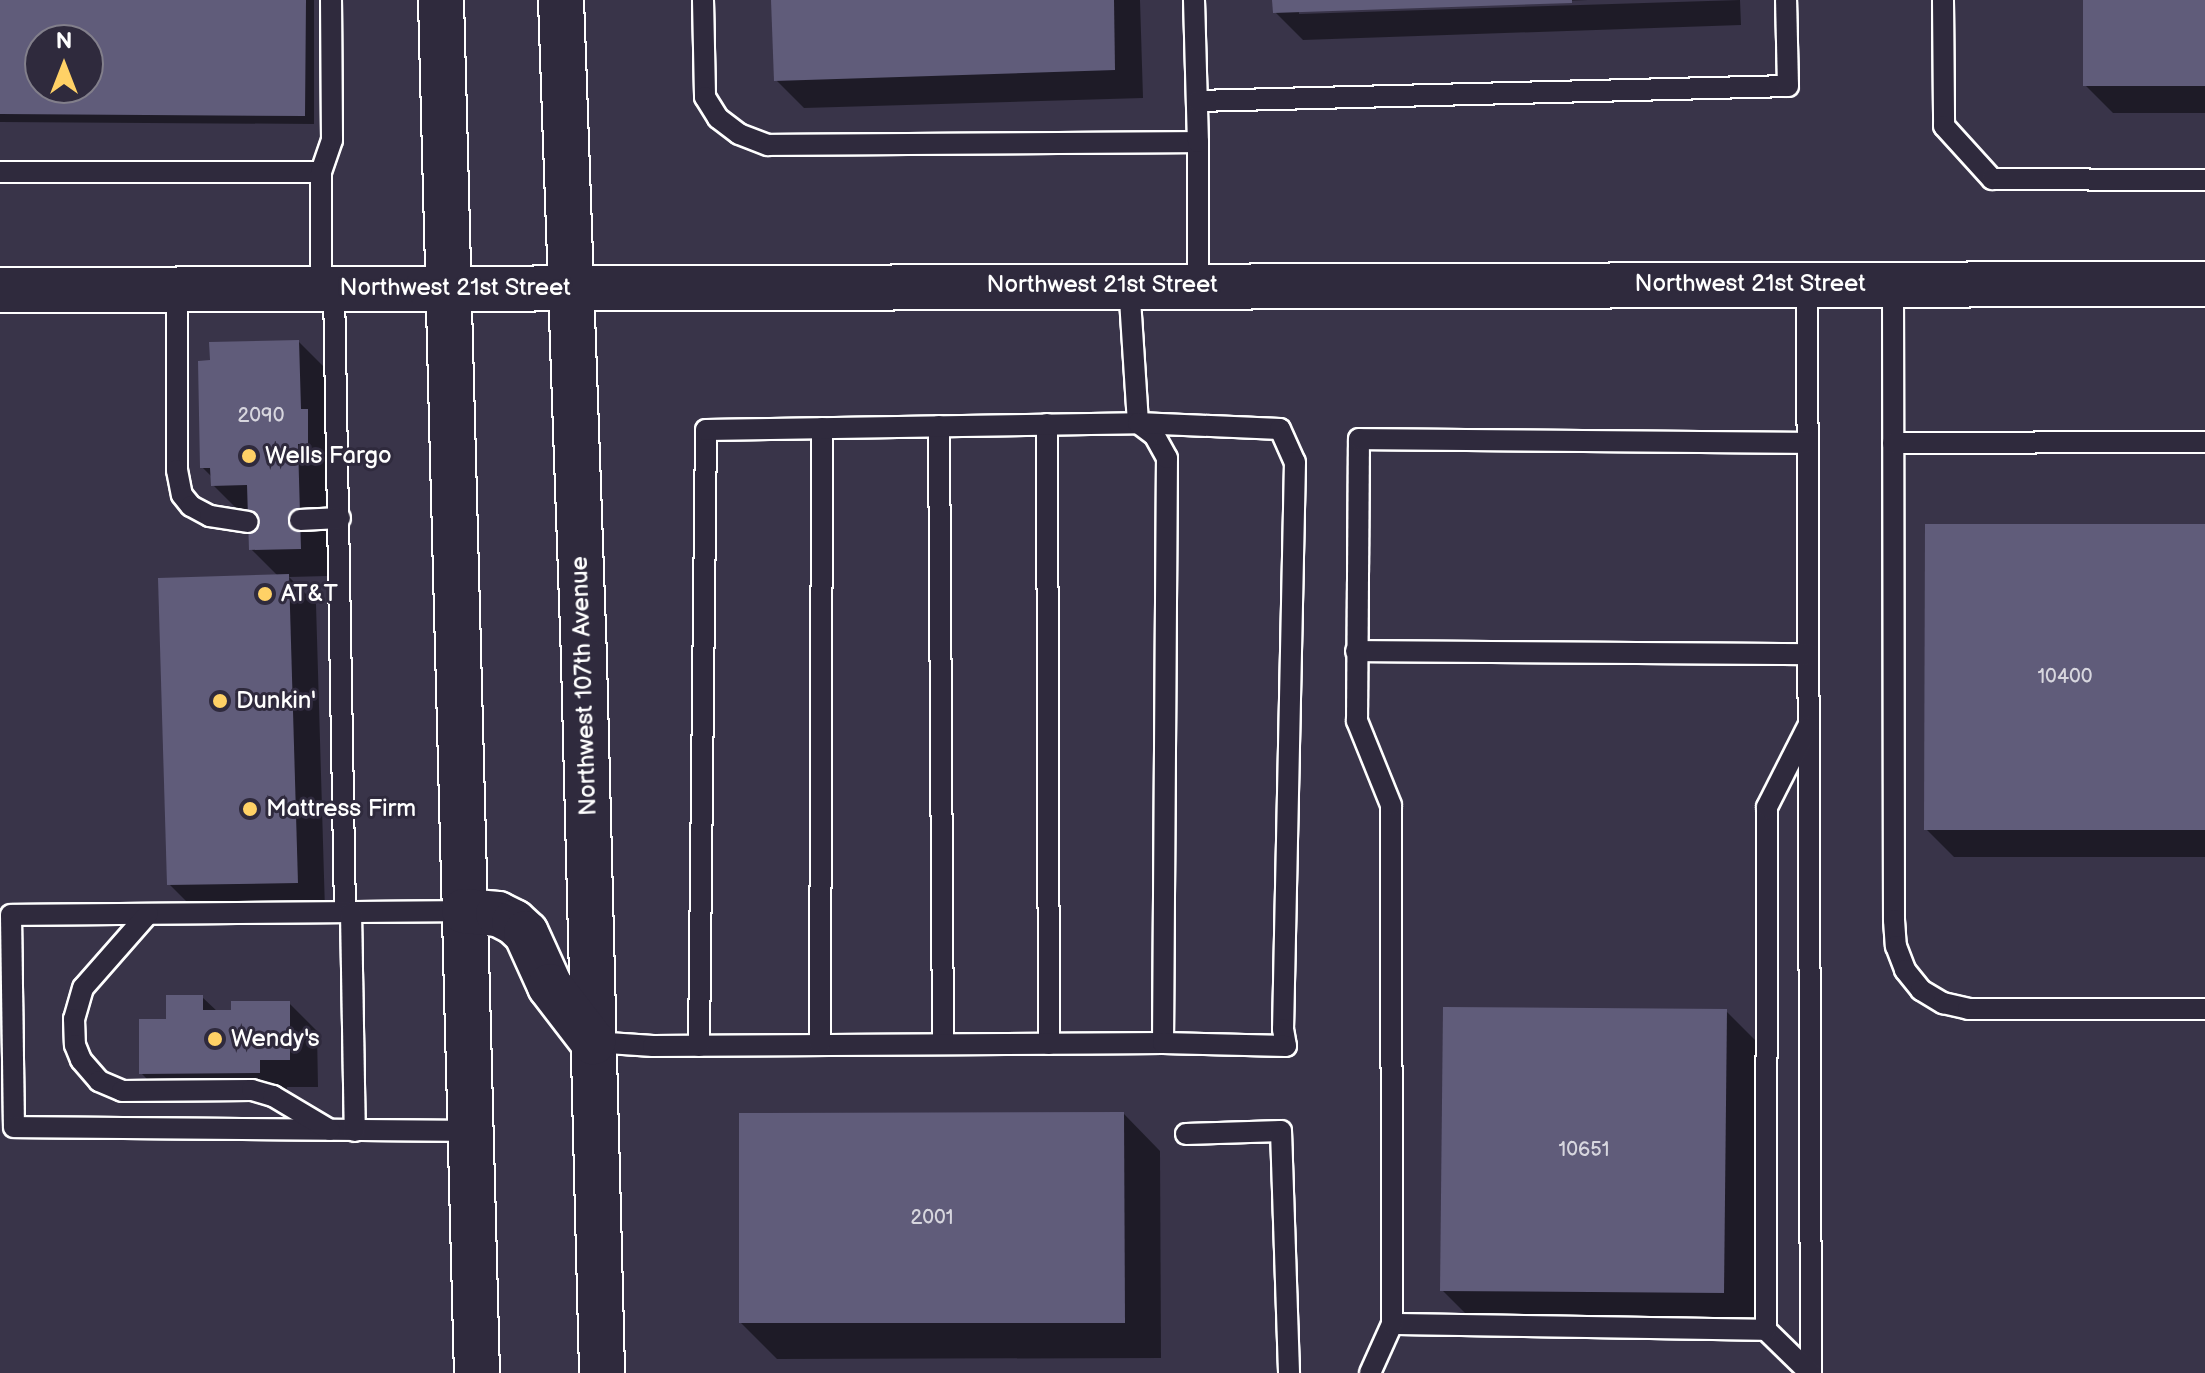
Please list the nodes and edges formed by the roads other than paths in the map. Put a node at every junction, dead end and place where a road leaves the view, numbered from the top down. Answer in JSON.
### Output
{"nodes":[{"id":1,"x":331,"y":0,"type":"edge"},
{"id":2,"x":441,"y":0,"type":"edge"},
{"id":3,"x":561,"y":0,"type":"edge"},
{"id":4,"x":703,"y":0,"type":"edge"},
{"id":5,"x":1194,"y":0,"type":"edge"},
{"id":6,"x":1786,"y":0,"type":"edge"},
{"id":7,"x":1943,"y":0,"type":"edge"},
{"id":8,"x":1197,"y":101,"type":"junction"},
{"id":9,"x":1198,"y":142,"type":"junction"},
{"id":10,"x":0,"y":172,"type":"edge"},
{"id":11,"x":321,"y":172,"type":"junction"},
{"id":12,"x":2205,"y":180,"type":"edge"},
{"id":13,"x":1807,"y":284,"type":"junction"},
{"id":14,"x":1893,"y":284,"type":"junction"},
{"id":15,"x":2205,"y":284,"type":"edge"},
{"id":16,"x":1129,"y":285,"type":"junction"},
{"id":17,"x":1198,"y":285,"type":"junction"},
{"id":18,"x":572,"y":287,"type":"junction"},
{"id":19,"x":177,"y":289,"type":"junction"},
{"id":20,"x":328,"y":289,"type":"junction"},
{"id":21,"x":449,"y":289,"type":"junction"},
{"id":22,"x":0,"y":290,"type":"edge"},
{"id":23,"x":1138,"y":423,"type":"junction"},
{"id":24,"x":1047,"y":424,"type":"junction"},
{"id":25,"x":939,"y":426,"type":"junction"},
{"id":26,"x":822,"y":428,"type":"junction"},
{"id":27,"x":2205,"y":442,"type":"edge"},
{"id":28,"x":1807,"y":443,"type":"junction"},
{"id":29,"x":1893,"y":443,"type":"junction"},
{"id":30,"x":340,"y":518,"type":"junction"},
{"id":31,"x":300,"y":520,"type":"dead end"},
{"id":32,"x":248,"y":522,"type":"dead end"},
{"id":33,"x":1356,"y":651,"type":"junction"},
{"id":34,"x":1808,"y":654,"type":"junction"},
{"id":35,"x":1808,"y":725,"type":"junction"},
{"id":36,"x":464,"y":911,"type":"junction"},
{"id":37,"x":348,"y":912,"type":"junction"},
{"id":38,"x":148,"y":914,"type":"junction"},
{"id":39,"x":6,"y":915,"type":"edge"},
{"id":40,"x":2205,"y":1009,"type":"edge"},
{"id":41,"x":593,"y":1042,"type":"junction"},
{"id":42,"x":1163,"y":1043,"type":"junction"},
{"id":43,"x":943,"y":1044,"type":"junction"},
{"id":44,"x":1049,"y":1044,"type":"junction"},
{"id":45,"x":820,"y":1045,"type":"junction"},
{"id":46,"x":699,"y":1046,"type":"junction"},
{"id":47,"x":7,"y":1127,"type":"edge"},
{"id":48,"x":331,"y":1131,"type":"junction"},
{"id":49,"x":355,"y":1131,"type":"junction"},
{"id":50,"x":470,"y":1131,"type":"junction"},
{"id":51,"x":1186,"y":1134,"type":"dead end"},
{"id":52,"x":1392,"y":1324,"type":"junction"},
{"id":53,"x":1766,"y":1330,"type":"junction"},
{"id":54,"x":477,"y":1373,"type":"edge"},
{"id":55,"x":602,"y":1373,"type":"edge"},
{"id":56,"x":1289,"y":1373,"type":"edge"},
{"id":57,"x":1370,"y":1373,"type":"edge"},
{"id":58,"x":1810,"y":1373,"type":"edge"}],
"edges":[{"from":1,"to":11,"type":"lane"},
{"from":2,"to":21,"type":"main road"},
{"from":3,"to":18,"type":"main road","name":"Northwest 107th Avenue"},
{"from":4,"to":9,"type":"lane"},
{"from":5,"to":8,"type":"lane"},
{"from":6,"to":8,"type":"lane"},
{"from":7,"to":12,"type":"lane"},
{"from":8,"to":9,"type":"lane"},
{"from":9,"to":17,"type":"lane"},
{"from":10,"to":11,"type":"lane"},
{"from":11,"to":20,"type":"lane"},
{"from":13,"to":14,"type":"main road","name":"Northwest 21st Street"},
{"from":13,"to":17,"type":"main road","name":"Northwest 21st Street"},
{"from":13,"to":28,"type":"lane"},
{"from":14,"to":15,"type":"main road","name":"Northwest 21st Street"},
{"from":14,"to":29,"type":"lane"},
{"from":16,"to":17,"type":"main road","name":"Northwest 21st Street"},
{"from":16,"to":18,"type":"main road","name":"Northwest 21st Street"},
{"from":16,"to":23,"type":"lane"},
{"from":18,"to":21,"type":"main road","name":"Northwest 21st Street"},
{"from":18,"to":41,"type":"main road","name":"Northwest 107th Avenue"},
{"from":19,"to":20,"type":"main road","name":"Northwest 21st Street"},
{"from":19,"to":22,"type":"main road","name":"Northwest 21st Street"},
{"from":19,"to":32,"type":"lane"},
{"from":20,"to":21,"type":"main road","name":"Northwest 21st Street"},
{"from":20,"to":30,"type":"lane"},
{"from":21,"to":36,"type":"main road"},
{"from":23,"to":24,"type":"lane"},
{"from":23,"to":42,"type":"lane"},
{"from":23,"to":42,"type":"lane"},
{"from":24,"to":25,"type":"lane"},
{"from":24,"to":44,"type":"lane"},
{"from":25,"to":26,"type":"lane"},
{"from":25,"to":43,"type":"lane"},
{"from":26,"to":45,"type":"lane"},
{"from":26,"to":46,"type":"lane"},
{"from":27,"to":29,"type":"lane"},
{"from":28,"to":33,"type":"lane"},
{"from":28,"to":34,"type":"lane"},
{"from":29,"to":40,"type":"lane"},
{"from":30,"to":31,"type":"lane"},
{"from":30,"to":37,"type":"lane"},
{"from":33,"to":34,"type":"lane"},
{"from":33,"to":52,"type":"lane"},
{"from":34,"to":35,"type":"lane"},
{"from":35,"to":53,"type":"lane"},
{"from":35,"to":58,"type":"lane"},
{"from":36,"to":37,"type":"lane"},
{"from":36,"to":41,"type":"main road"},
{"from":36,"to":50,"type":"main road"},
{"from":37,"to":38,"type":"lane"},
{"from":37,"to":49,"type":"lane"},
{"from":38,"to":39,"type":"lane"},
{"from":38,"to":48,"type":"lane"},
{"from":39,"to":47,"type":"lane"},
{"from":41,"to":46,"type":"lane"},
{"from":41,"to":55,"type":"main road","name":"Northwest 107th Avenue"},
{"from":42,"to":44,"type":"lane"},
{"from":43,"to":44,"type":"lane"},
{"from":43,"to":45,"type":"lane"},
{"from":45,"to":46,"type":"lane"},
{"from":47,"to":48,"type":"lane"},
{"from":48,"to":49,"type":"lane"},
{"from":49,"to":50,"type":"lane"},
{"from":50,"to":54,"type":"main road"},
{"from":51,"to":56,"type":"lane"},
{"from":52,"to":53,"type":"lane"},
{"from":52,"to":57,"type":"lane"},
{"from":53,"to":58,"type":"lane"}]}
